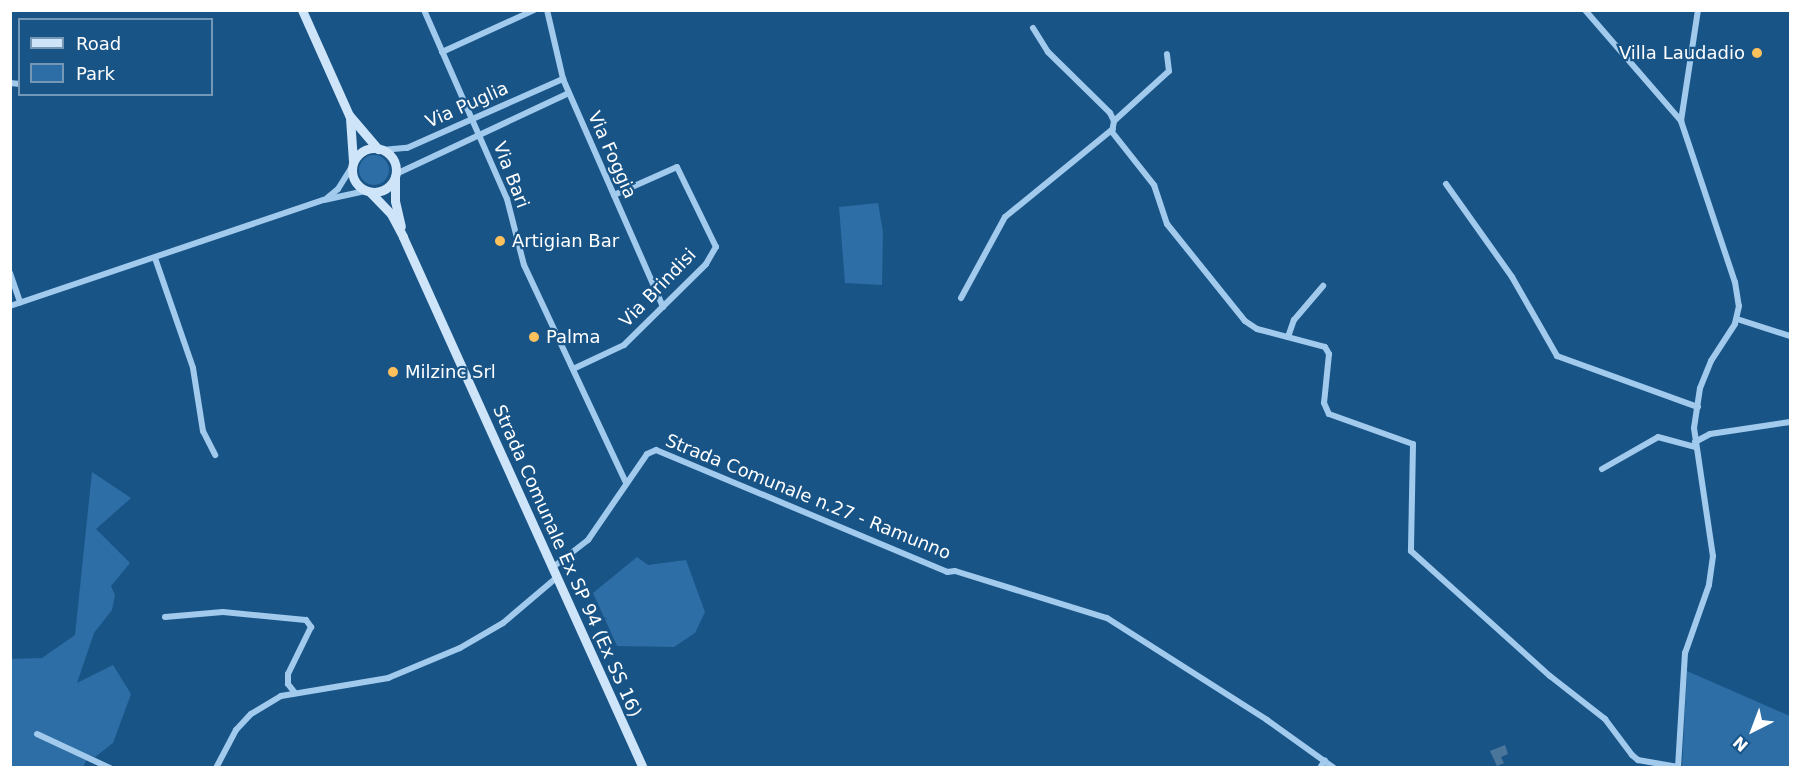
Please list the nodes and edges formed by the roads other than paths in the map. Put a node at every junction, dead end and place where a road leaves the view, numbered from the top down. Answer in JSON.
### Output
{"nodes":[{"id":1,"x":302,"y":10,"type":"edge"},
{"id":2,"x":424,"y":10,"type":"edge"},
{"id":3,"x":534,"y":10,"type":"edge"},
{"id":4,"x":547,"y":10,"type":"edge"},
{"id":5,"x":1585,"y":10,"type":"edge"},
{"id":6,"x":1698,"y":10,"type":"edge"},
{"id":7,"x":1033,"y":28,"type":"dead end"},
{"id":8,"x":442,"y":52,"type":"junction"},
{"id":9,"x":1167,"y":54,"type":"dead end"},
{"id":10,"x":563,"y":79,"type":"junction"},
{"id":11,"x":569,"y":93,"type":"junction"},
{"id":12,"x":350,"y":116,"type":"junction"},
{"id":13,"x":472,"y":119,"type":"junction"},
{"id":14,"x":1681,"y":121,"type":"junction"},
{"id":15,"x":1114,"y":125,"type":"junction"},
{"id":16,"x":478,"y":134,"type":"junction"},
{"id":17,"x":380,"y":149,"type":"junction"},
{"id":18,"x":353,"y":165,"type":"junction"},
{"id":19,"x":396,"y":175,"type":"junction"},
{"id":20,"x":1446,"y":184,"type":"dead end"},
{"id":21,"x":368,"y":191,"type":"junction"},
{"id":22,"x":614,"y":195,"type":"junction"},
{"id":23,"x":324,"y":200,"type":"junction"},
{"id":24,"x":404,"y":237,"type":"junction"},
{"id":25,"x":155,"y":258,"type":"junction"},
{"id":26,"x":10,"y":273,"type":"edge"},
{"id":27,"x":1323,"y":286,"type":"dead end"},
{"id":28,"x":961,"y":298,"type":"dead end"},
{"id":29,"x":20,"y":302,"type":"junction"},
{"id":30,"x":10,"y":306,"type":"edge"},
{"id":31,"x":663,"y":307,"type":"junction"},
{"id":32,"x":1737,"y":319,"type":"junction"},
{"id":33,"x":1791,"y":336,"type":"edge"},
{"id":34,"x":1288,"y":337,"type":"junction"},
{"id":35,"x":573,"y":369,"type":"junction"},
{"id":36,"x":1698,"y":408,"type":"junction"},
{"id":37,"x":1791,"y":422,"type":"edge"},
{"id":38,"x":1695,"y":445,"type":"junction"},
{"id":39,"x":215,"y":455,"type":"dead end"},
{"id":40,"x":1602,"y":469,"type":"dead end"},
{"id":41,"x":626,"y":483,"type":"junction"},
{"id":42,"x":551,"y":568,"type":"junction"},
{"id":43,"x":556,"y":578,"type":"junction"},
{"id":44,"x":165,"y":616,"type":"dead end"},
{"id":45,"x":295,"y":693,"type":"junction"},
{"id":46,"x":37,"y":734,"type":"dead end"},
{"id":47,"x":1325,"y":760,"type":"junction"},
{"id":48,"x":1678,"y":767,"type":"edge"},
{"id":49,"x":110,"y":768,"type":"edge"},
{"id":50,"x":216,"y":768,"type":"edge"},
{"id":51,"x":643,"y":768,"type":"edge"},
{"id":52,"x":1320,"y":768,"type":"edge"},
{"id":53,"x":1334,"y":768,"type":"edge"}],
"edges":[{"from":1,"to":12,"type":"main road"},
{"from":2,"to":8,"type":"street","name":"Via Bari"},
{"from":3,"to":8,"type":"street"},
{"from":4,"to":10,"type":"street","name":"Via Foggia"},
{"from":5,"to":14,"type":"street"},
{"from":6,"to":14,"type":"street"},
{"from":7,"to":15,"type":"street"},
{"from":8,"to":13,"type":"street","name":"Via Bari"},
{"from":9,"to":15,"type":"street"},
{"from":10,"to":11,"type":"street","name":"Via Foggia"},
{"from":10,"to":13,"type":"street","name":"Via Puglia"},
{"from":11,"to":16,"type":"street","name":"Via Puglia"},
{"from":11,"to":22,"type":"street","name":"Via Foggia"},
{"from":12,"to":17,"type":"main road"},
{"from":12,"to":18,"type":"main road"},
{"from":13,"to":16,"type":"street","name":"Via Bari"},
{"from":13,"to":17,"type":"street","name":"Via Puglia"},
{"from":14,"to":32,"type":"street"},
{"from":15,"to":28,"type":"street"},
{"from":15,"to":34,"type":"street"},
{"from":16,"to":19,"type":"street","name":"Via Puglia"},
{"from":16,"to":35,"type":"street","name":"Via Bari"},
{"from":17,"to":18,"type":"main road"},
{"from":17,"to":19,"type":"main road"},
{"from":18,"to":21,"type":"main road"},
{"from":18,"to":23,"type":"street"},
{"from":19,"to":21,"type":"main road"},
{"from":19,"to":24,"type":"main road","name":"Strada Comunale Ex SP 94 (Ex SS 16)"},
{"from":20,"to":36,"type":"street"},
{"from":21,"to":23,"type":"street"},
{"from":21,"to":24,"type":"main road","name":"Strada Comunale Ex SP 94 (Ex SS 16)"},
{"from":22,"to":31,"type":"street","name":"Via Foggia"},
{"from":22,"to":31,"type":"street","name":"Via Brindisi"},
{"from":23,"to":25,"type":"street"},
{"from":24,"to":42,"type":"main road","name":"Strada Comunale Ex SP 94 (Ex SS 16)"},
{"from":25,"to":29,"type":"street"},
{"from":25,"to":39,"type":"street"},
{"from":26,"to":29,"type":"street"},
{"from":27,"to":34,"type":"street"},
{"from":29,"to":30,"type":"street"},
{"from":31,"to":35,"type":"street","name":"Via Brindisi"},
{"from":32,"to":33,"type":"street"},
{"from":32,"to":36,"type":"street"},
{"from":34,"to":48,"type":"street"},
{"from":35,"to":41,"type":"street","name":"Via Bari"},
{"from":36,"to":38,"type":"street"},
{"from":37,"to":38,"type":"street"},
{"from":38,"to":40,"type":"street"},
{"from":38,"to":48,"type":"street"},
{"from":41,"to":42,"type":"street"},
{"from":41,"to":47,"type":"street","name":"Strada Comunale n.27 - Ramunno"},
{"from":42,"to":43,"type":"main road","name":"Strada Comunale Ex SP 94 (Ex SS 16)"},
{"from":43,"to":45,"type":"street"},
{"from":43,"to":51,"type":"main road","name":"Strada Comunale Ex SP 94 (Ex SS 16)"},
{"from":44,"to":45,"type":"street"},
{"from":45,"to":50,"type":"street"},
{"from":46,"to":49,"type":"street"},
{"from":47,"to":52,"type":"street"},
{"from":47,"to":53,"type":"street","name":"Strada Comunale n.27 - Ramunno"}]}
